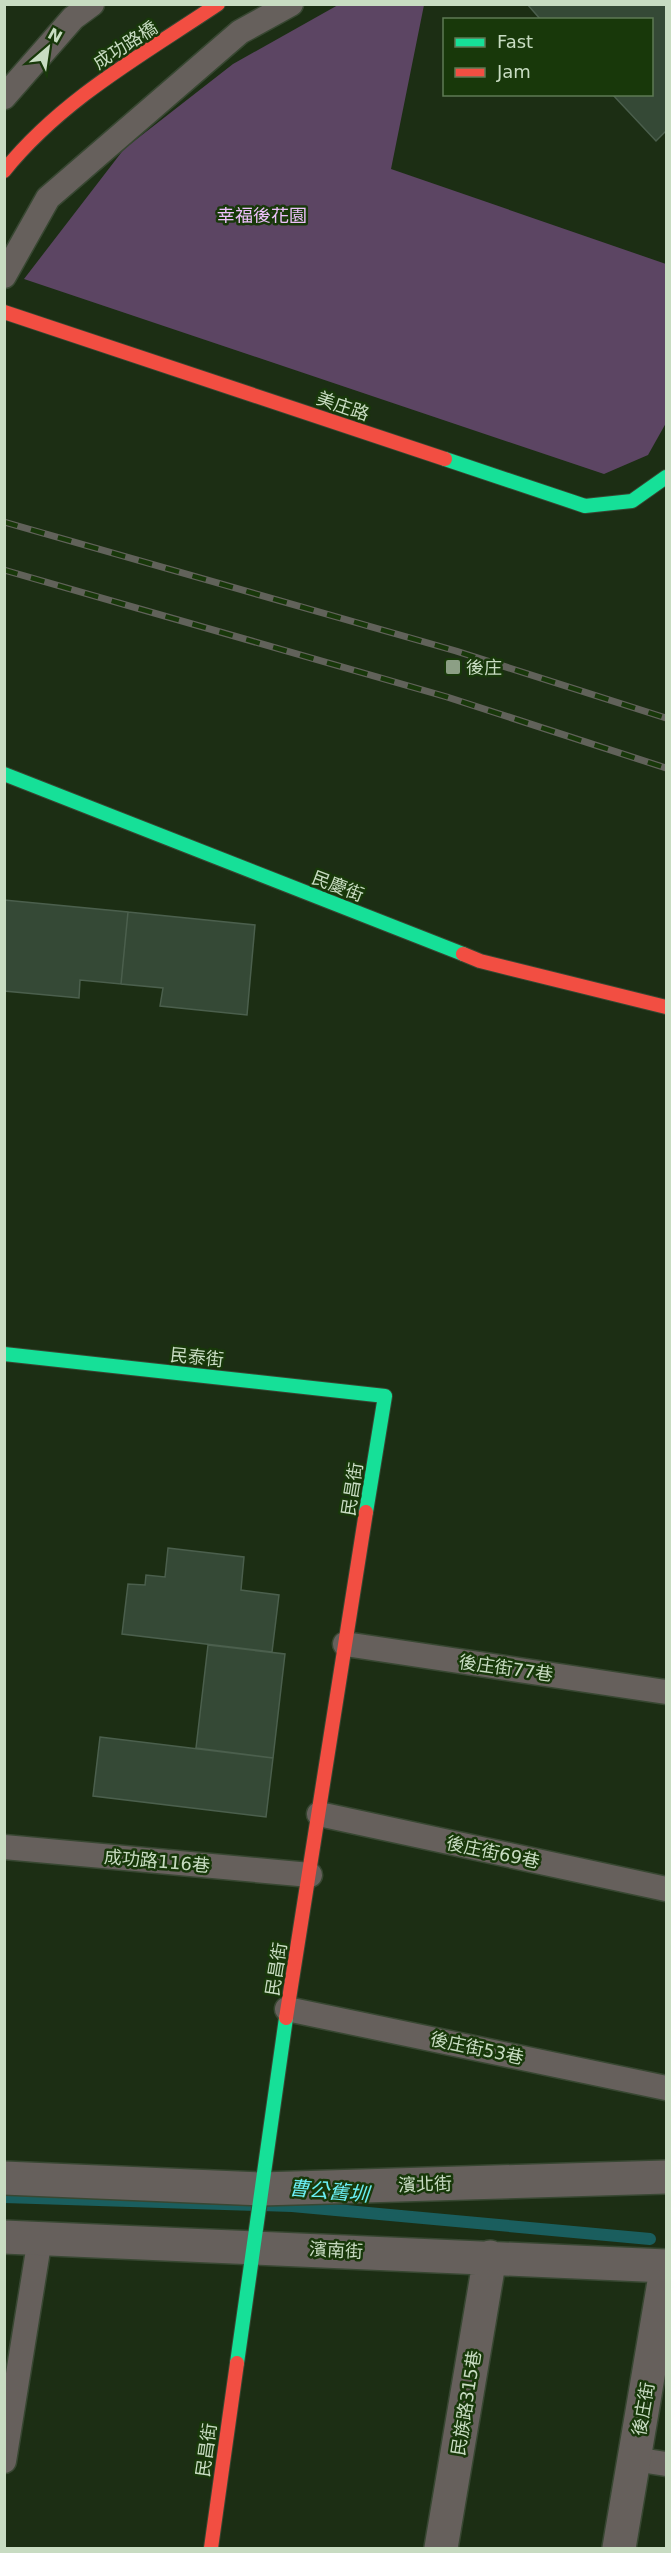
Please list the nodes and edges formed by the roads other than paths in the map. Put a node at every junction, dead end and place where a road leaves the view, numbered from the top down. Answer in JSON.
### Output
{"nodes":[{"id":1,"x":92,"y":4,"type":"edge"},
{"id":2,"x":218,"y":4,"type":"edge"},
{"id":3,"x":291,"y":4,"type":"edge"},
{"id":4,"x":4,"y":97,"type":"edge"},
{"id":5,"x":4,"y":171,"type":"edge"},
{"id":6,"x":4,"y":276,"type":"edge"},
{"id":7,"x":4,"y":312,"type":"edge"},
{"id":8,"x":666,"y":477,"type":"edge"},
{"id":9,"x":4,"y":774,"type":"edge"},
{"id":10,"x":666,"y":1006,"type":"edge"},
{"id":11,"x":4,"y":1354,"type":"edge"},
{"id":12,"x":385,"y":1396,"type":"joint"},
{"id":13,"x":345,"y":1644,"type":"junction"},
{"id":14,"x":666,"y":1692,"type":"edge"},
{"id":15,"x":319,"y":1814,"type":"junction"},
{"id":16,"x":4,"y":1847,"type":"edge"},
{"id":17,"x":310,"y":1875,"type":"junction"},
{"id":18,"x":666,"y":1889,"type":"edge"},
{"id":19,"x":287,"y":2009,"type":"junction"},
{"id":20,"x":666,"y":2088,"type":"edge"},
{"id":21,"x":666,"y":2177,"type":"edge"},
{"id":22,"x":4,"y":2178,"type":"edge"},
{"id":23,"x":260,"y":2191,"type":"junction"},
{"id":24,"x":254,"y":2235,"type":"junction"},
{"id":25,"x":4,"y":2237,"type":"edge"},
{"id":26,"x":40,"y":2238,"type":"junction"},
{"id":27,"x":490,"y":2257,"type":"junction"},
{"id":28,"x":666,"y":2268,"type":"edge"},
{"id":29,"x":634,"y":2459,"type":"junction"},
{"id":30,"x":4,"y":2461,"type":"edge"},
{"id":31,"x":666,"y":2464,"type":"edge"},
{"id":32,"x":211,"y":2548,"type":"edge"},
{"id":33,"x":441,"y":2548,"type":"edge"},
{"id":34,"x":619,"y":2548,"type":"edge"}],
"edges":[{"from":1,"to":4,"type":"lane"},
{"from":2,"to":5,"type":"street","name":"成功路橋"},
{"from":3,"to":6,"type":"lane"},
{"from":7,"to":8,"type":"street","name":"美庄路"},
{"from":9,"to":10,"type":"street","name":"民慶街"},
{"from":11,"to":12,"type":"street","name":"民泰街"},
{"from":12,"to":13,"type":"street","name":"民昌街"},
{"from":13,"to":14,"type":"lane","name":"後庄街77巷"},
{"from":13,"to":15,"type":"street","name":"民昌街"},
{"from":15,"to":17,"type":"street","name":"民昌街"},
{"from":15,"to":18,"type":"lane","name":"後庄街69巷"},
{"from":16,"to":17,"type":"lane","name":"成功路116巷"},
{"from":17,"to":19,"type":"street","name":"民昌街"},
{"from":19,"to":20,"type":"lane","name":"後庄街53巷"},
{"from":19,"to":23,"type":"street","name":"民昌街"},
{"from":21,"to":23,"type":"street","name":"濱北街"},
{"from":22,"to":23,"type":"street","name":"濱北街"},
{"from":23,"to":24,"type":"street","name":"民昌街"},
{"from":24,"to":26,"type":"street","name":"濱南街"},
{"from":24,"to":27,"type":"street","name":"濱南街"},
{"from":24,"to":32,"type":"street","name":"民昌街"},
{"from":25,"to":26,"type":"street","name":"濱南街"},
{"from":26,"to":30,"type":"lane"},
{"from":27,"to":28,"type":"street","name":"濱南街"},
{"from":27,"to":33,"type":"street","name":"民族路315巷"},
{"from":28,"to":29,"type":"street","name":"後庄街"},
{"from":29,"to":31,"type":"lane"},
{"from":29,"to":34,"type":"street","name":"後庄街"}]}
